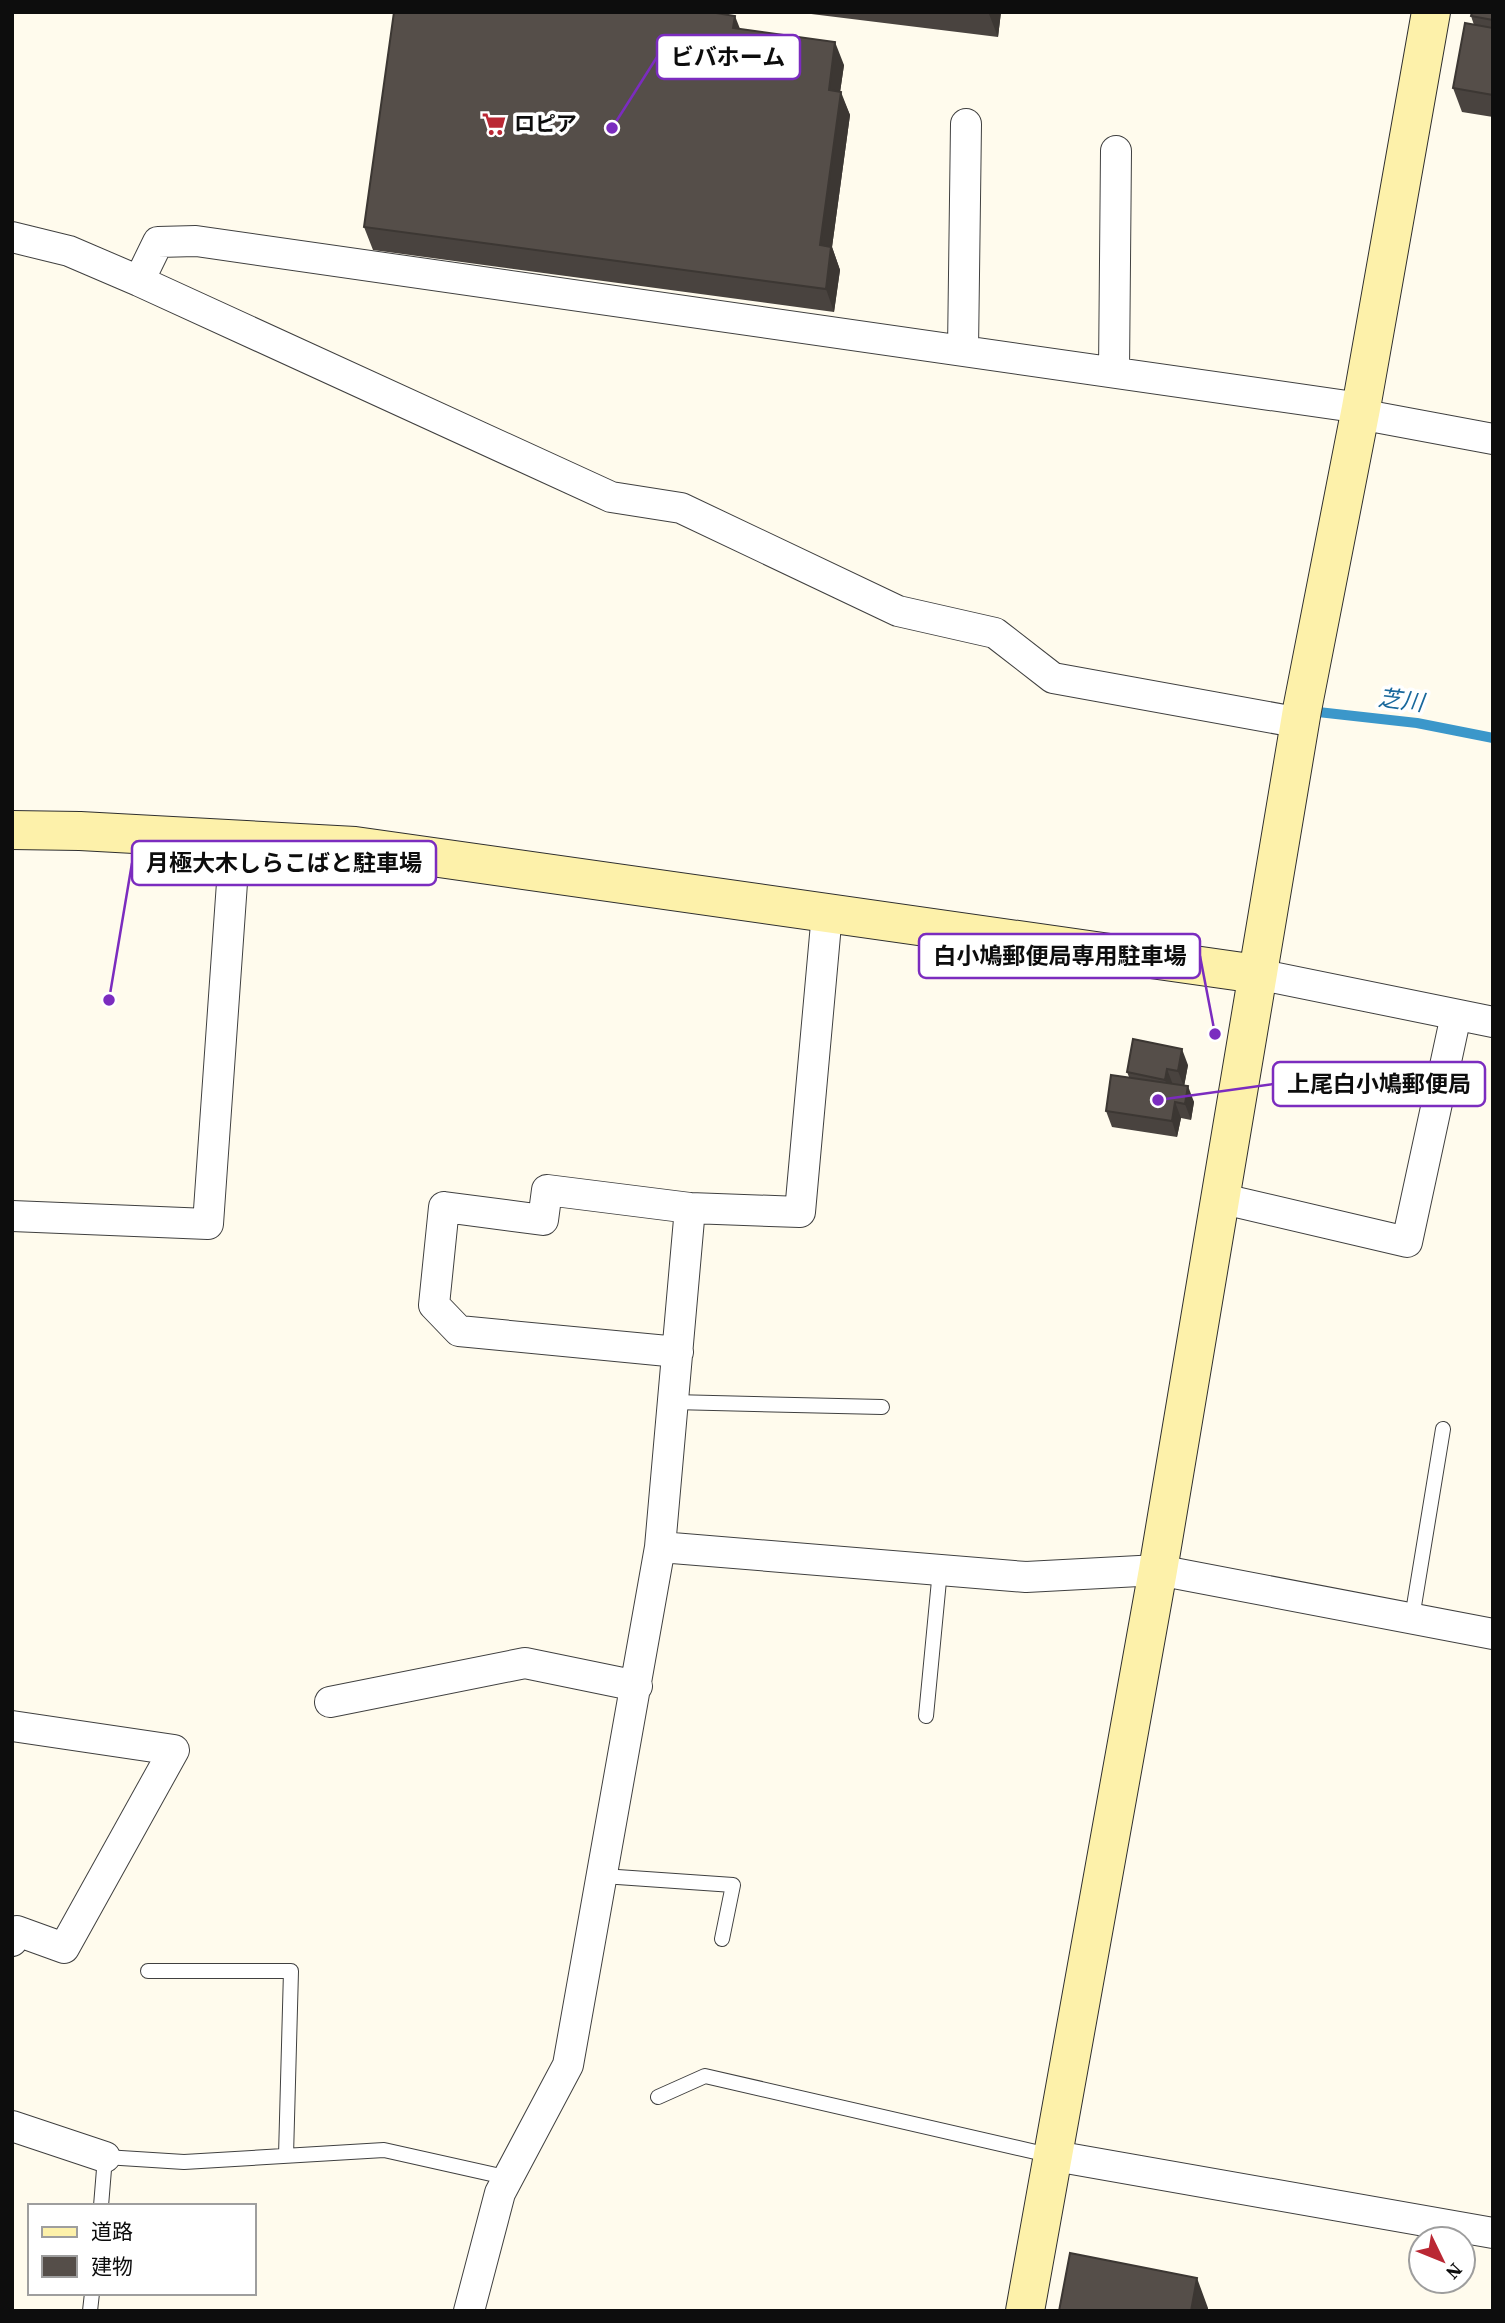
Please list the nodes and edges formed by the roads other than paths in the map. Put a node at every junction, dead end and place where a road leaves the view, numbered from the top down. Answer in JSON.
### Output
{"nodes":[{"id":1,"x":1431,"y":12,"type":"edge"},
{"id":2,"x":966,"y":124,"type":"dead end"},
{"id":3,"x":1116,"y":150,"type":"dead end"},
{"id":4,"x":12,"y":237,"type":"edge"},
{"id":5,"x":139,"y":281,"type":"junction"},
{"id":6,"x":963,"y":351,"type":"junction"},
{"id":7,"x":1114,"y":372,"type":"junction"},
{"id":8,"x":1360,"y":411,"type":"junction"},
{"id":9,"x":1493,"y":439,"type":"edge"},
{"id":10,"x":1301,"y":723,"type":"junction"},
{"id":11,"x":12,"y":830,"type":"edge"},
{"id":12,"x":235,"y":840,"type":"junction"},
{"id":13,"x":827,"y":913,"type":"junction"},
{"id":14,"x":1256,"y":974,"type":"junction"},
{"id":15,"x":1456,"y":1015,"type":"junction"},
{"id":16,"x":1493,"y":1022,"type":"edge"},
{"id":17,"x":1219,"y":1198,"type":"junction"},
{"id":18,"x":690,"y":1208,"type":"junction"},
{"id":19,"x":12,"y":1216,"type":"edge"},
{"id":20,"x":678,"y":1352,"type":"junction"},
{"id":21,"x":673,"y":1402,"type":"junction"},
{"id":22,"x":882,"y":1407,"type":"dead end"},
{"id":23,"x":1443,"y":1429,"type":"dead end"},
{"id":24,"x":660,"y":1546,"type":"junction"},
{"id":25,"x":940,"y":1570,"type":"junction"},
{"id":26,"x":1158,"y":1570,"type":"junction"},
{"id":27,"x":1412,"y":1618,"type":"junction"},
{"id":28,"x":1493,"y":1634,"type":"edge"},
{"id":29,"x":637,"y":1686,"type":"junction"},
{"id":30,"x":330,"y":1702,"type":"dead end"},
{"id":31,"x":926,"y":1716,"type":"dead end"},
{"id":32,"x":12,"y":1726,"type":"edge"},
{"id":33,"x":603,"y":1876,"type":"junction"},
{"id":34,"x":722,"y":1940,"type":"dead end"},
{"id":35,"x":12,"y":1941,"type":"edge"},
{"id":36,"x":148,"y":1971,"type":"dead end"},
{"id":37,"x":658,"y":2097,"type":"dead end"},
{"id":38,"x":12,"y":2126,"type":"edge"},
{"id":39,"x":286,"y":2156,"type":"junction"},
{"id":40,"x":1055,"y":2156,"type":"junction"},
{"id":41,"x":105,"y":2157,"type":"junction"},
{"id":42,"x":509,"y":2178,"type":"junction"},
{"id":43,"x":100,"y":2204,"type":"edge"},
{"id":44,"x":1493,"y":2233,"type":"edge"},
{"id":45,"x":469,"y":2311,"type":"edge"},
{"id":46,"x":1026,"y":2311,"type":"edge"}],
"edges":[{"from":1,"to":8,"type":"street"},
{"from":2,"to":6,"type":"street"},
{"from":3,"to":7,"type":"street"},
{"from":4,"to":5,"type":"street"},
{"from":5,"to":6,"type":"street"},
{"from":5,"to":10,"type":"street"},
{"from":6,"to":7,"type":"street"},
{"from":7,"to":8,"type":"street"},
{"from":8,"to":9,"type":"street"},
{"from":8,"to":10,"type":"street"},
{"from":10,"to":14,"type":"street"},
{"from":11,"to":12,"type":"street"},
{"from":12,"to":13,"type":"street"},
{"from":12,"to":19,"type":"street"},
{"from":13,"to":14,"type":"street"},
{"from":13,"to":18,"type":"street"},
{"from":14,"to":15,"type":"street"},
{"from":14,"to":17,"type":"street"},
{"from":15,"to":16,"type":"street"},
{"from":15,"to":17,"type":"street"},
{"from":17,"to":26,"type":"street"},
{"from":18,"to":20,"type":"street"},
{"from":18,"to":20,"type":"street"},
{"from":20,"to":21,"type":"street"},
{"from":21,"to":22,"type":"lane"},
{"from":21,"to":24,"type":"street"},
{"from":23,"to":27,"type":"lane"},
{"from":24,"to":25,"type":"street"},
{"from":24,"to":29,"type":"street"},
{"from":25,"to":26,"type":"street"},
{"from":25,"to":31,"type":"lane"},
{"from":26,"to":27,"type":"street"},
{"from":26,"to":40,"type":"street"},
{"from":27,"to":28,"type":"street"},
{"from":29,"to":30,"type":"street"},
{"from":29,"to":33,"type":"street"},
{"from":32,"to":35,"type":"street"},
{"from":33,"to":34,"type":"lane"},
{"from":33,"to":42,"type":"street"},
{"from":36,"to":39,"type":"lane"},
{"from":37,"to":40,"type":"lane"},
{"from":38,"to":41,"type":"street"},
{"from":39,"to":41,"type":"lane"},
{"from":39,"to":42,"type":"lane"},
{"from":40,"to":44,"type":"street"},
{"from":40,"to":46,"type":"street"},
{"from":41,"to":43,"type":"lane"},
{"from":42,"to":45,"type":"street"}]}
